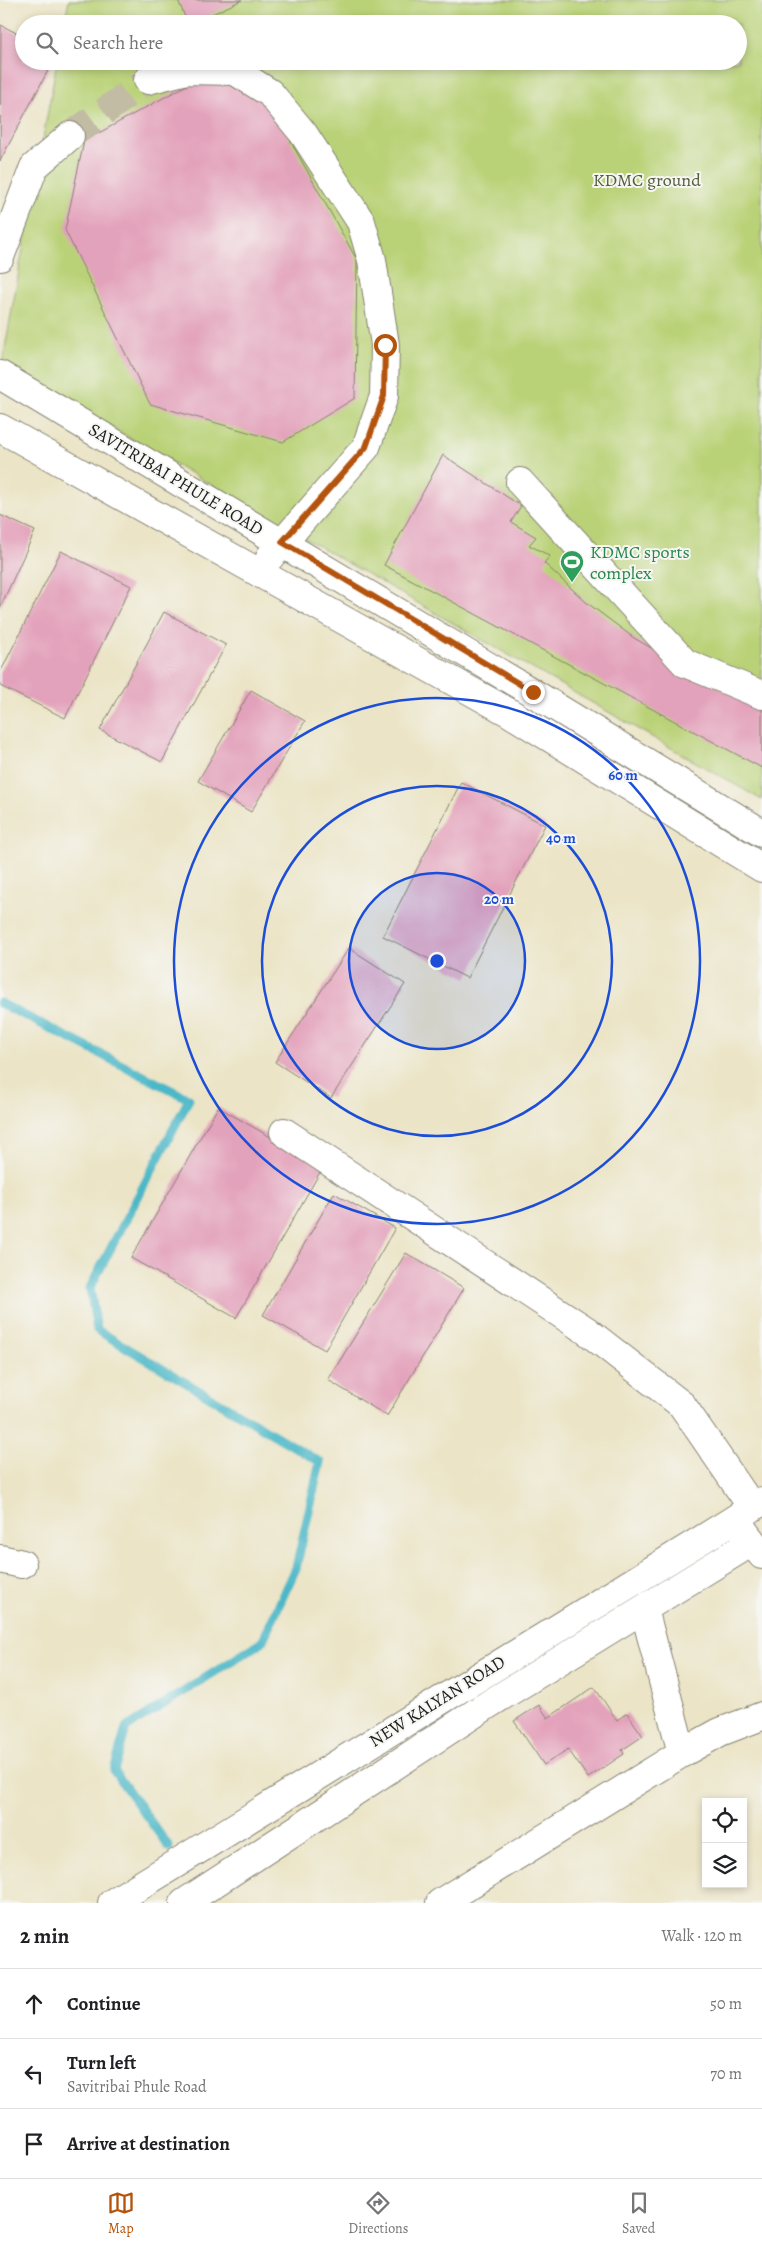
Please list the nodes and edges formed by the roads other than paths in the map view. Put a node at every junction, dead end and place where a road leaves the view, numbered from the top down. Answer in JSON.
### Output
{"nodes":[{"id":1,"x":148,"y":80,"type":"tunnel mouth"},
{"id":2,"x":70,"y":136,"type":"tunnel mouth"},
{"id":3,"x":0,"y":258,"type":"edge"},
{"id":4,"x":0,"y":375,"type":"edge"},
{"id":5,"x":0,"y":428,"type":"edge"},
{"id":6,"x":520,"y":482,"type":"dead end"},
{"id":7,"x":282,"y":542,"type":"junction"},
{"id":8,"x":258,"y":572,"type":"junction"},
{"id":9,"x":762,"y":695,"type":"edge"},
{"id":10,"x":756,"y":829,"type":"edge"},
{"id":11,"x":733,"y":850,"type":"junction"},
{"id":12,"x":762,"y":868,"type":"edge"},
{"id":13,"x":284,"y":1132,"type":"dead end"},
{"id":14,"x":750,"y":1509,"type":"edge"},
{"id":15,"x":759,"y":1544,"type":"edge"},
{"id":16,"x":644,"y":1609,"type":"junction"},
{"id":17,"x":471,"y":1680,"type":"junction"},
{"id":18,"x":489,"y":1704,"type":"junction"},
{"id":19,"x":762,"y":1716,"type":"edge"},
{"id":20,"x":682,"y":1753,"type":"junction"},
{"id":21,"x":186,"y":1902,"type":"edge"},
{"id":22,"x":112,"y":1903,"type":"edge"},
{"id":23,"x":440,"y":1903,"type":"edge"}],
"edges":[{"from":1,"to":7,"type":"street"},
{"from":2,"to":3,"type":"street"},
{"from":4,"to":7,"type":"street","name":"SAVITRIBAI PHULE ROAD"},
{"from":5,"to":8,"type":"street"},
{"from":6,"to":9,"type":"street"},
{"from":7,"to":8,"type":"street"},
{"from":7,"to":10,"type":"street","name":"SAVITRIBAI PHULE ROAD"},
{"from":8,"to":11,"type":"street"},
{"from":10,"to":11,"type":"street"},
{"from":11,"to":12,"type":"street"},
{"from":13,"to":14,"type":"street"},
{"from":14,"to":15,"type":"street"},
{"from":14,"to":17,"type":"street","name":"NEW KALYAN ROAD"},
{"from":15,"to":16,"type":"street","name":"NEW KALYAN ROAD"},
{"from":16,"to":18,"type":"street","name":"NEW KALYAN ROAD"},
{"from":16,"to":20,"type":"street"},
{"from":17,"to":18,"type":"street"},
{"from":17,"to":22,"type":"street","name":"NEW KALYAN ROAD"},
{"from":18,"to":21,"type":"street","name":"NEW KALYAN ROAD"},
{"from":19,"to":20,"type":"street"},
{"from":20,"to":23,"type":"street"}]}
